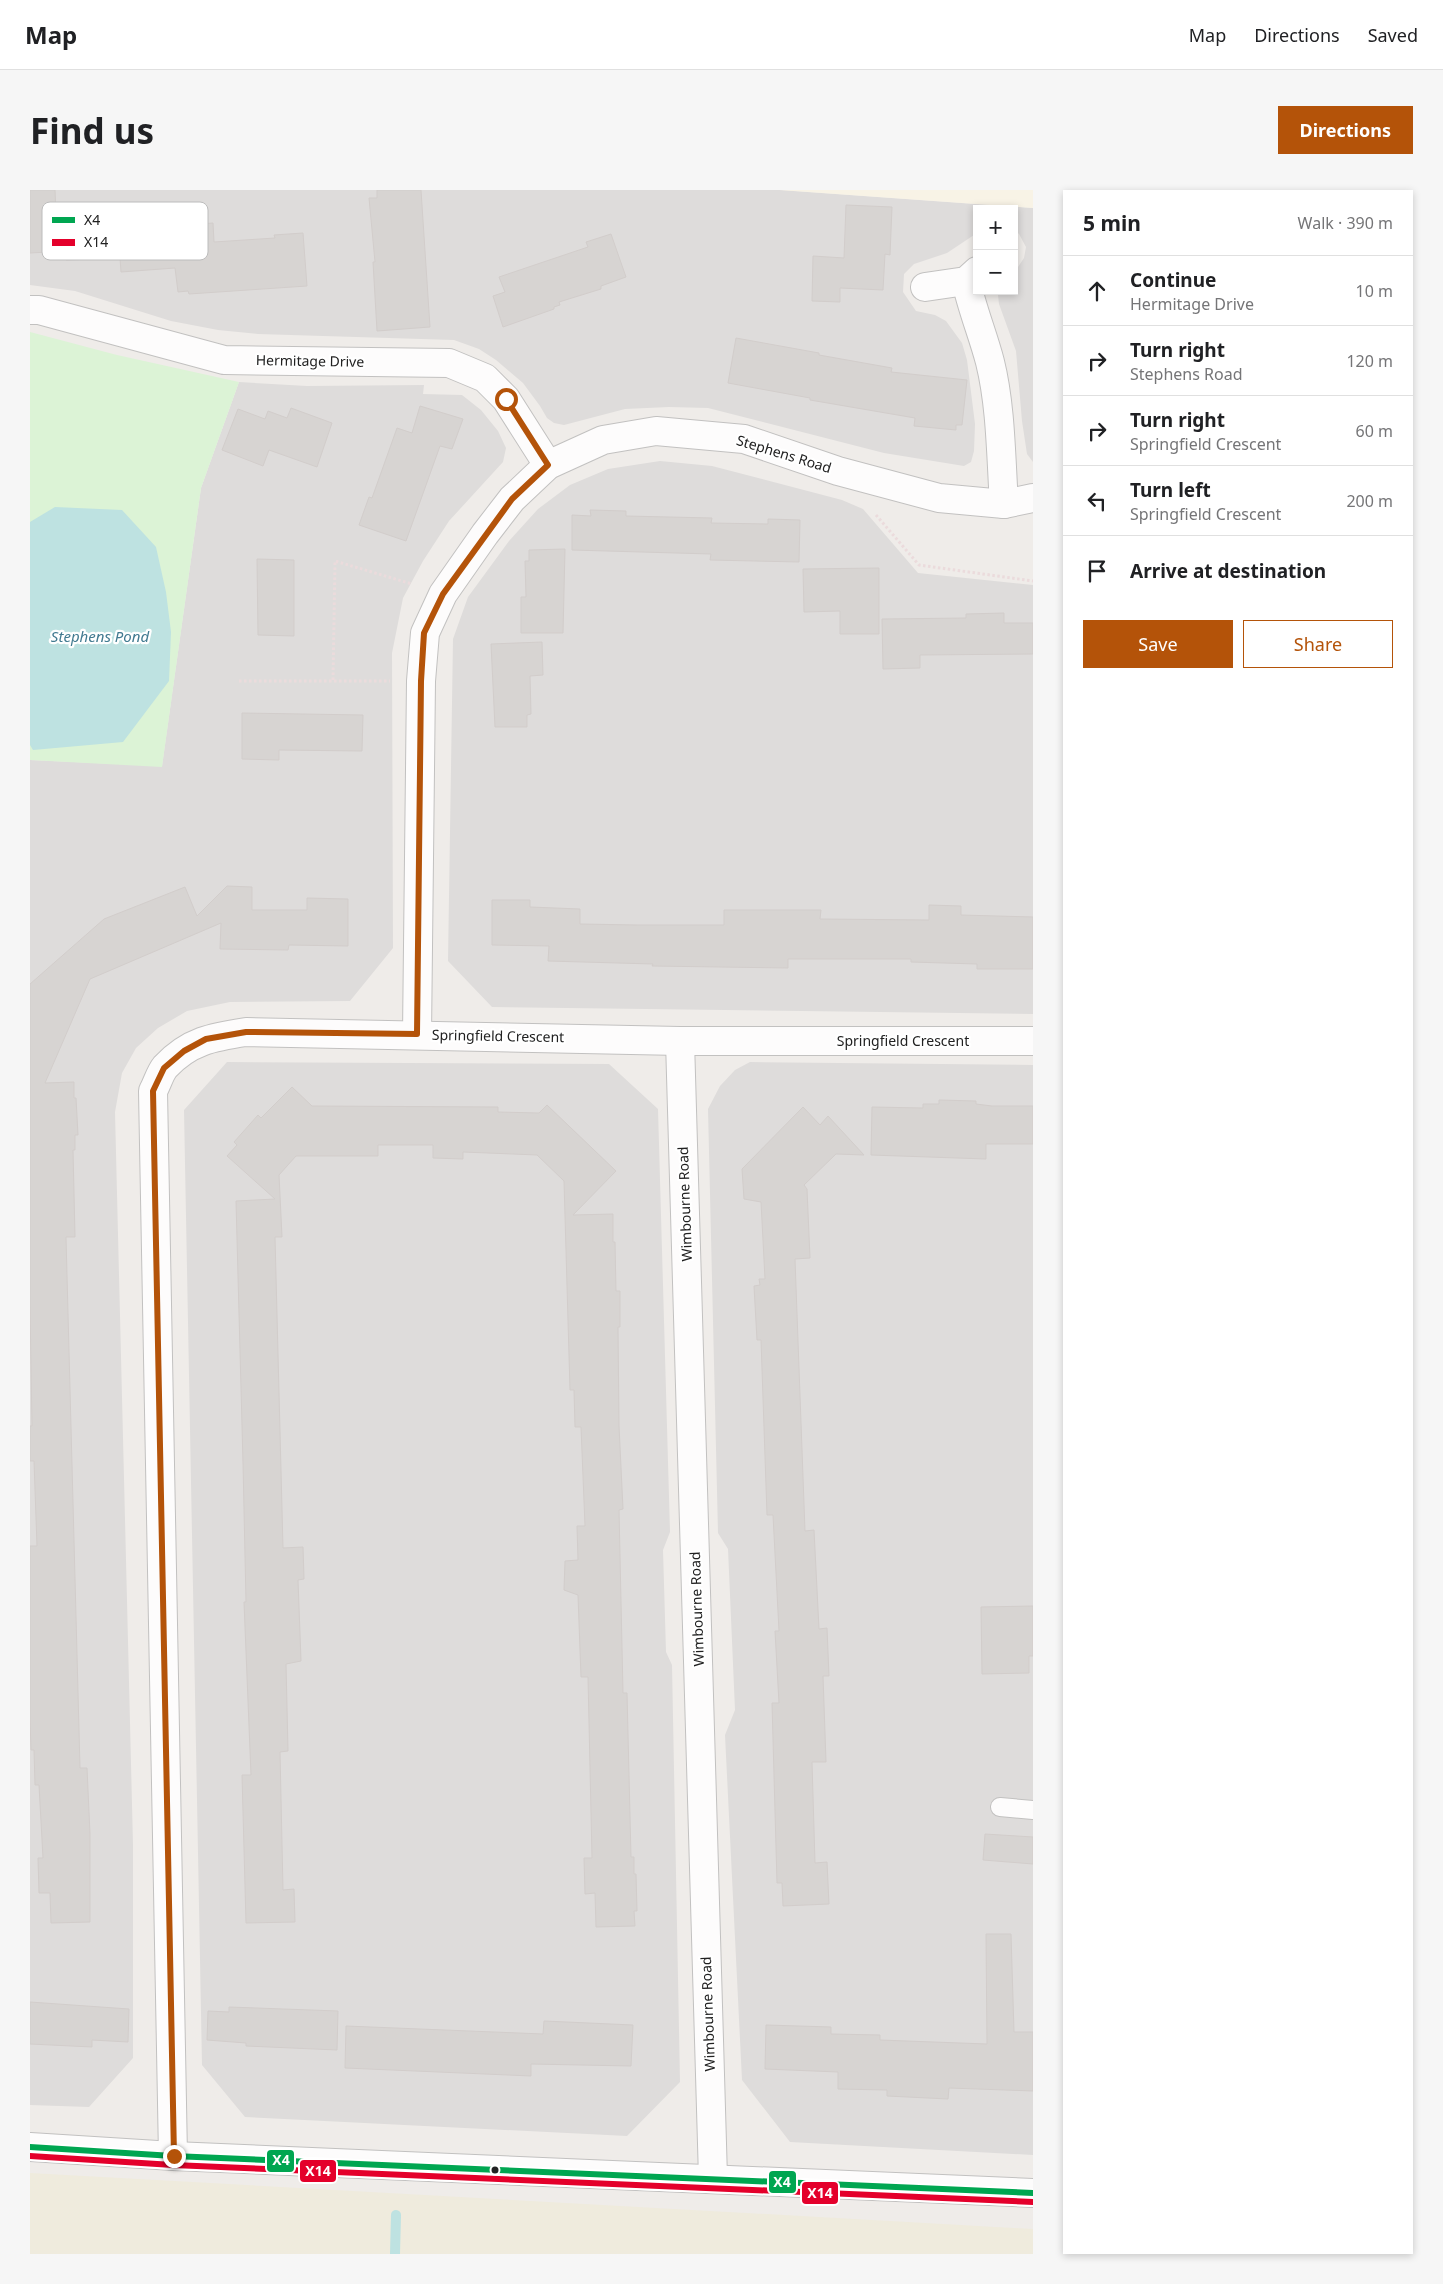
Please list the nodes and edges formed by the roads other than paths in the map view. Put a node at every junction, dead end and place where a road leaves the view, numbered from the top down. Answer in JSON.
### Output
{"nodes":[{"id":1,"x":971,"y":276,"type":"edge"},
{"id":2,"x":925,"y":287,"type":"dead end"},
{"id":3,"x":30,"y":310,"type":"edge"},
{"id":4,"x":548,"y":465,"type":"junction"},
{"id":5,"x":1033,"y":498,"type":"edge"},
{"id":6,"x":1004,"y":504,"type":"junction"},
{"id":7,"x":417,"y":1034,"type":"junction"},
{"id":8,"x":680,"y":1041,"type":"junction"},
{"id":9,"x":1033,"y":1041,"type":"edge"},
{"id":10,"x":1000,"y":1808,"type":"dead end"},
{"id":11,"x":1033,"y":1810,"type":"edge"},
{"id":12,"x":30,"y":2147,"type":"edge"},
{"id":13,"x":174,"y":2156,"type":"junction"},
{"id":14,"x":712,"y":2178,"type":"junction"},
{"id":15,"x":1033,"y":2192,"type":"edge"}],
"edges":[{"from":1,"to":2,"type":"street"},
{"from":1,"to":6,"type":"street"},
{"from":3,"to":4,"type":"street","name":"Hermitage Drive"},
{"from":4,"to":6,"type":"street","name":"Stephens Road"},
{"from":4,"to":7,"type":"street","name":"Stephens Road"},
{"from":5,"to":6,"type":"street","name":"Stephens Road"},
{"from":7,"to":8,"type":"street","name":"Springfield Crescent"},
{"from":7,"to":13,"type":"street","name":"Springfield Crescent"},
{"from":8,"to":9,"type":"street","name":"Springfield Crescent"},
{"from":8,"to":14,"type":"street","name":"Wimbourne Road"},
{"from":10,"to":11,"type":"lane"},
{"from":12,"to":13,"type":"street"},
{"from":13,"to":14,"type":"street"},
{"from":14,"to":15,"type":"street"}]}
